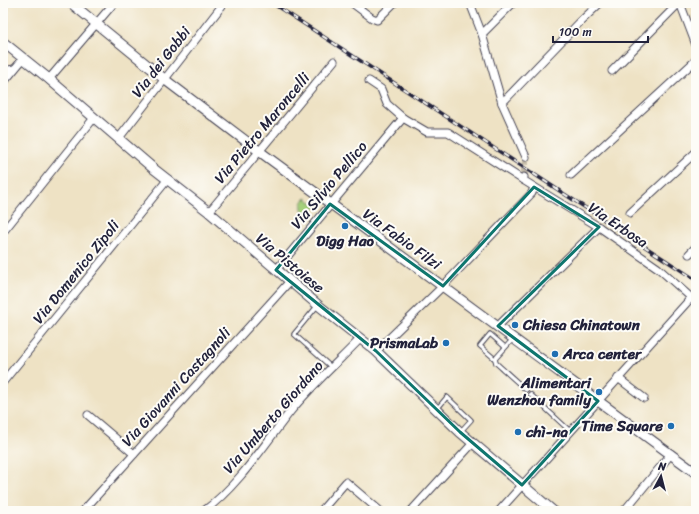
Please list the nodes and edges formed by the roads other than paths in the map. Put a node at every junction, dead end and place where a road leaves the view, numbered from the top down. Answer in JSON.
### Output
{"nodes":[{"id":1,"x":71,"y":3,"type":"edge"},
{"id":2,"x":114,"y":3,"type":"edge"},
{"id":3,"x":224,"y":3,"type":"edge"},
{"id":4,"x":352,"y":3,"type":"edge"},
{"id":5,"x":394,"y":3,"type":"edge"},
{"id":6,"x":470,"y":3,"type":"edge"},
{"id":7,"x":513,"y":3,"type":"edge"},
{"id":8,"x":600,"y":3,"type":"edge"},
{"id":9,"x":679,"y":3,"type":"edge"},
{"id":10,"x":96,"y":24,"type":"junction"},
{"id":11,"x":482,"y":34,"type":"junction"},
{"id":12,"x":3,"y":42,"type":"edge"},
{"id":13,"x":696,"y":45,"type":"edge"},
{"id":14,"x":23,"y":59,"type":"junction"},
{"id":15,"x":696,"y":60,"type":"edge"},
{"id":16,"x":334,"y":61,"type":"dead end"},
{"id":17,"x":14,"y":69,"type":"junction"},
{"id":18,"x":3,"y":71,"type":"edge"},
{"id":19,"x":612,"y":71,"type":"dead end"},
{"id":20,"x":49,"y":79,"type":"junction"},
{"id":21,"x":165,"y":79,"type":"junction"},
{"id":22,"x":369,"y":81,"type":"dead end"},
{"id":23,"x":3,"y":82,"type":"edge"},
{"id":24,"x":502,"y":103,"type":"junction"},
{"id":25,"x":94,"y":118,"type":"junction"},
{"id":26,"x":403,"y":118,"type":"junction"},
{"id":27,"x":119,"y":138,"type":"junction"},
{"id":28,"x":259,"y":151,"type":"junction"},
{"id":29,"x":526,"y":157,"type":"tunnel mouth"},
{"id":30,"x":694,"y":157,"type":"edge"},
{"id":31,"x":571,"y":175,"type":"dead end"},
{"id":32,"x":168,"y":179,"type":"junction"},
{"id":33,"x":534,"y":187,"type":"junction"},
{"id":34,"x":330,"y":204,"type":"junction"},
{"id":35,"x":209,"y":212,"type":"junction"},
{"id":36,"x":630,"y":213,"type":"dead end"},
{"id":37,"x":599,"y":227,"type":"junction"},
{"id":38,"x":3,"y":232,"type":"edge"},
{"id":39,"x":696,"y":247,"type":"edge"},
{"id":40,"x":689,"y":254,"type":"dead end"},
{"id":41,"x":276,"y":270,"type":"junction"},
{"id":42,"x":290,"y":281,"type":"junction"},
{"id":43,"x":443,"y":286,"type":"junction"},
{"id":44,"x":694,"y":300,"type":"edge"},
{"id":45,"x":318,"y":305,"type":"junction"},
{"id":46,"x":498,"y":326,"type":"junction"},
{"id":47,"x":513,"y":338,"type":"junction"},
{"id":48,"x":360,"y":339,"type":"junction"},
{"id":49,"x":505,"y":347,"type":"junction"},
{"id":50,"x":376,"y":351,"type":"junction"},
{"id":51,"x":494,"y":359,"type":"junction"},
{"id":52,"x":332,"y":368,"type":"junction"},
{"id":53,"x":618,"y":378,"type":"junction"},
{"id":54,"x":3,"y":382,"type":"edge"},
{"id":55,"x":526,"y":390,"type":"dead end"},
{"id":56,"x":530,"y":394,"type":"dead end"},
{"id":57,"x":644,"y":398,"type":"dead end"},
{"id":58,"x":598,"y":401,"type":"junction"},
{"id":59,"x":436,"y":410,"type":"junction"},
{"id":60,"x":88,"y":415,"type":"dead end"},
{"id":61,"x":460,"y":432,"type":"junction"},
{"id":62,"x":571,"y":432,"type":"junction"},
{"id":63,"x":473,"y":443,"type":"junction"},
{"id":64,"x":134,"y":454,"type":"junction"},
{"id":65,"x":671,"y":454,"type":"junction"},
{"id":66,"x":696,"y":473,"type":"edge"},
{"id":67,"x":522,"y":485,"type":"junction"},
{"id":68,"x":83,"y":511,"type":"edge"},
{"id":69,"x":204,"y":511,"type":"edge"},
{"id":70,"x":320,"y":511,"type":"edge"},
{"id":71,"x":380,"y":511,"type":"edge"},
{"id":72,"x":411,"y":511,"type":"edge"},
{"id":73,"x":499,"y":511,"type":"edge"},
{"id":74,"x":553,"y":511,"type":"edge"},
{"id":75,"x":624,"y":511,"type":"edge"}],
"edges":[{"from":1,"to":10,"type":"street","name":"Via Fabio Filzi"},
{"from":2,"to":10,"type":"street"},
{"from":3,"to":21,"type":"street","name":"Via dei Gobbi"},
{"from":4,"to":5,"type":"street"},
{"from":6,"to":11,"type":"street"},
{"from":7,"to":11,"type":"street"},
{"from":8,"to":24,"type":"street"},
{"from":9,"to":13,"type":"street"},
{"from":9,"to":19,"type":"street"},
{"from":10,"to":20,"type":"street"},
{"from":10,"to":21,"type":"street","name":"Via Fabio Filzi"},
{"from":11,"to":24,"type":"street"},
{"from":12,"to":14,"type":"street","name":"Via Pistoiese"},
{"from":14,"to":17,"type":"street"},
{"from":14,"to":20,"type":"street","name":"Via Pistoiese"},
{"from":15,"to":31,"type":"street"},
{"from":16,"to":28,"type":"street","name":"Via Pietro Maroncelli"},
{"from":17,"to":18,"type":"street"},
{"from":17,"to":23,"type":"street"},
{"from":20,"to":25,"type":"street","name":"Via Pistoiese"},
{"from":21,"to":27,"type":"street","name":"Via dei Gobbi"},
{"from":21,"to":28,"type":"street","name":"Via Fabio Filzi"},
{"from":22,"to":26,"type":"street"},
{"from":24,"to":29,"type":"street"},
{"from":25,"to":27,"type":"street","name":"Via Pistoiese"},
{"from":25,"to":38,"type":"street"},
{"from":26,"to":33,"type":"street","name":"Via Erbosa"},
{"from":26,"to":34,"type":"street","name":"Via Silvio Pellico"},
{"from":27,"to":32,"type":"street","name":"Via Pistoiese"},
{"from":28,"to":34,"type":"street","name":"Via Fabio Filzi"},
{"from":28,"to":35,"type":"street","name":"Via Pietro Maroncelli"},
{"from":30,"to":36,"type":"street"},
{"from":32,"to":35,"type":"street","name":"Via Pistoiese"},
{"from":32,"to":54,"type":"street","name":"Via Domenico Zipoli"},
{"from":33,"to":37,"type":"street","name":"Via Erbosa"},
{"from":33,"to":43,"type":"street"},
{"from":34,"to":41,"type":"street","name":"Via Silvio Pellico"},
{"from":34,"to":43,"type":"street","name":"Via Fabio Filzi"},
{"from":35,"to":41,"type":"street","name":"Via Pistoiese"},
{"from":37,"to":44,"type":"street","name":"Via Erbosa"},
{"from":37,"to":46,"type":"street"},
{"from":39,"to":40,"type":"street"},
{"from":41,"to":42,"type":"street","name":"Via Pistoiese"},
{"from":42,"to":45,"type":"street","name":"Via Pistoiese"},
{"from":42,"to":64,"type":"street","name":"Via Giovanni Castagnoli"},
{"from":43,"to":46,"type":"street","name":"Via Fabio Filzi"},
{"from":43,"to":50,"type":"street"},
{"from":44,"to":53,"type":"street"},
{"from":45,"to":48,"type":"street","name":"Via Pistoiese"},
{"from":45,"to":52,"type":"lane"},
{"from":46,"to":47,"type":"street","name":"Via Fabio Filzi"},
{"from":47,"to":49,"type":"lane"},
{"from":47,"to":58,"type":"street","name":"Via Fabio Filzi"},
{"from":48,"to":50,"type":"street","name":"Via Pistoiese"},
{"from":48,"to":52,"type":"street","name":"Via Umberto Giordano"},
{"from":49,"to":51,"type":"lane"},
{"from":49,"to":51,"type":"lane"},
{"from":50,"to":59,"type":"street","name":"Via Pistoiese"},
{"from":51,"to":55,"type":"lane"},
{"from":52,"to":69,"type":"street","name":"Via Umberto Giordano"},
{"from":53,"to":57,"type":"street"},
{"from":53,"to":58,"type":"street"},
{"from":56,"to":62,"type":"lane"},
{"from":58,"to":62,"type":"street"},
{"from":58,"to":65,"type":"street","name":"Via Fabio Filzi"},
{"from":59,"to":61,"type":"street","name":"Via Pistoiese"},
{"from":59,"to":61,"type":"lane"},
{"from":60,"to":64,"type":"street"},
{"from":61,"to":63,"type":"street","name":"Via Pistoiese"},
{"from":62,"to":67,"type":"street"},
{"from":63,"to":67,"type":"street","name":"Via Pistoiese"},
{"from":63,"to":72,"type":"street"},
{"from":64,"to":68,"type":"street","name":"Via Giovanni Castagnoli"},
{"from":65,"to":66,"type":"street","name":"Via Fabio Filzi"},
{"from":65,"to":75,"type":"street"},
{"from":67,"to":73,"type":"street"},
{"from":67,"to":74,"type":"street","name":"Via Pistoiese"},
{"from":70,"to":71,"type":"street"}]}
